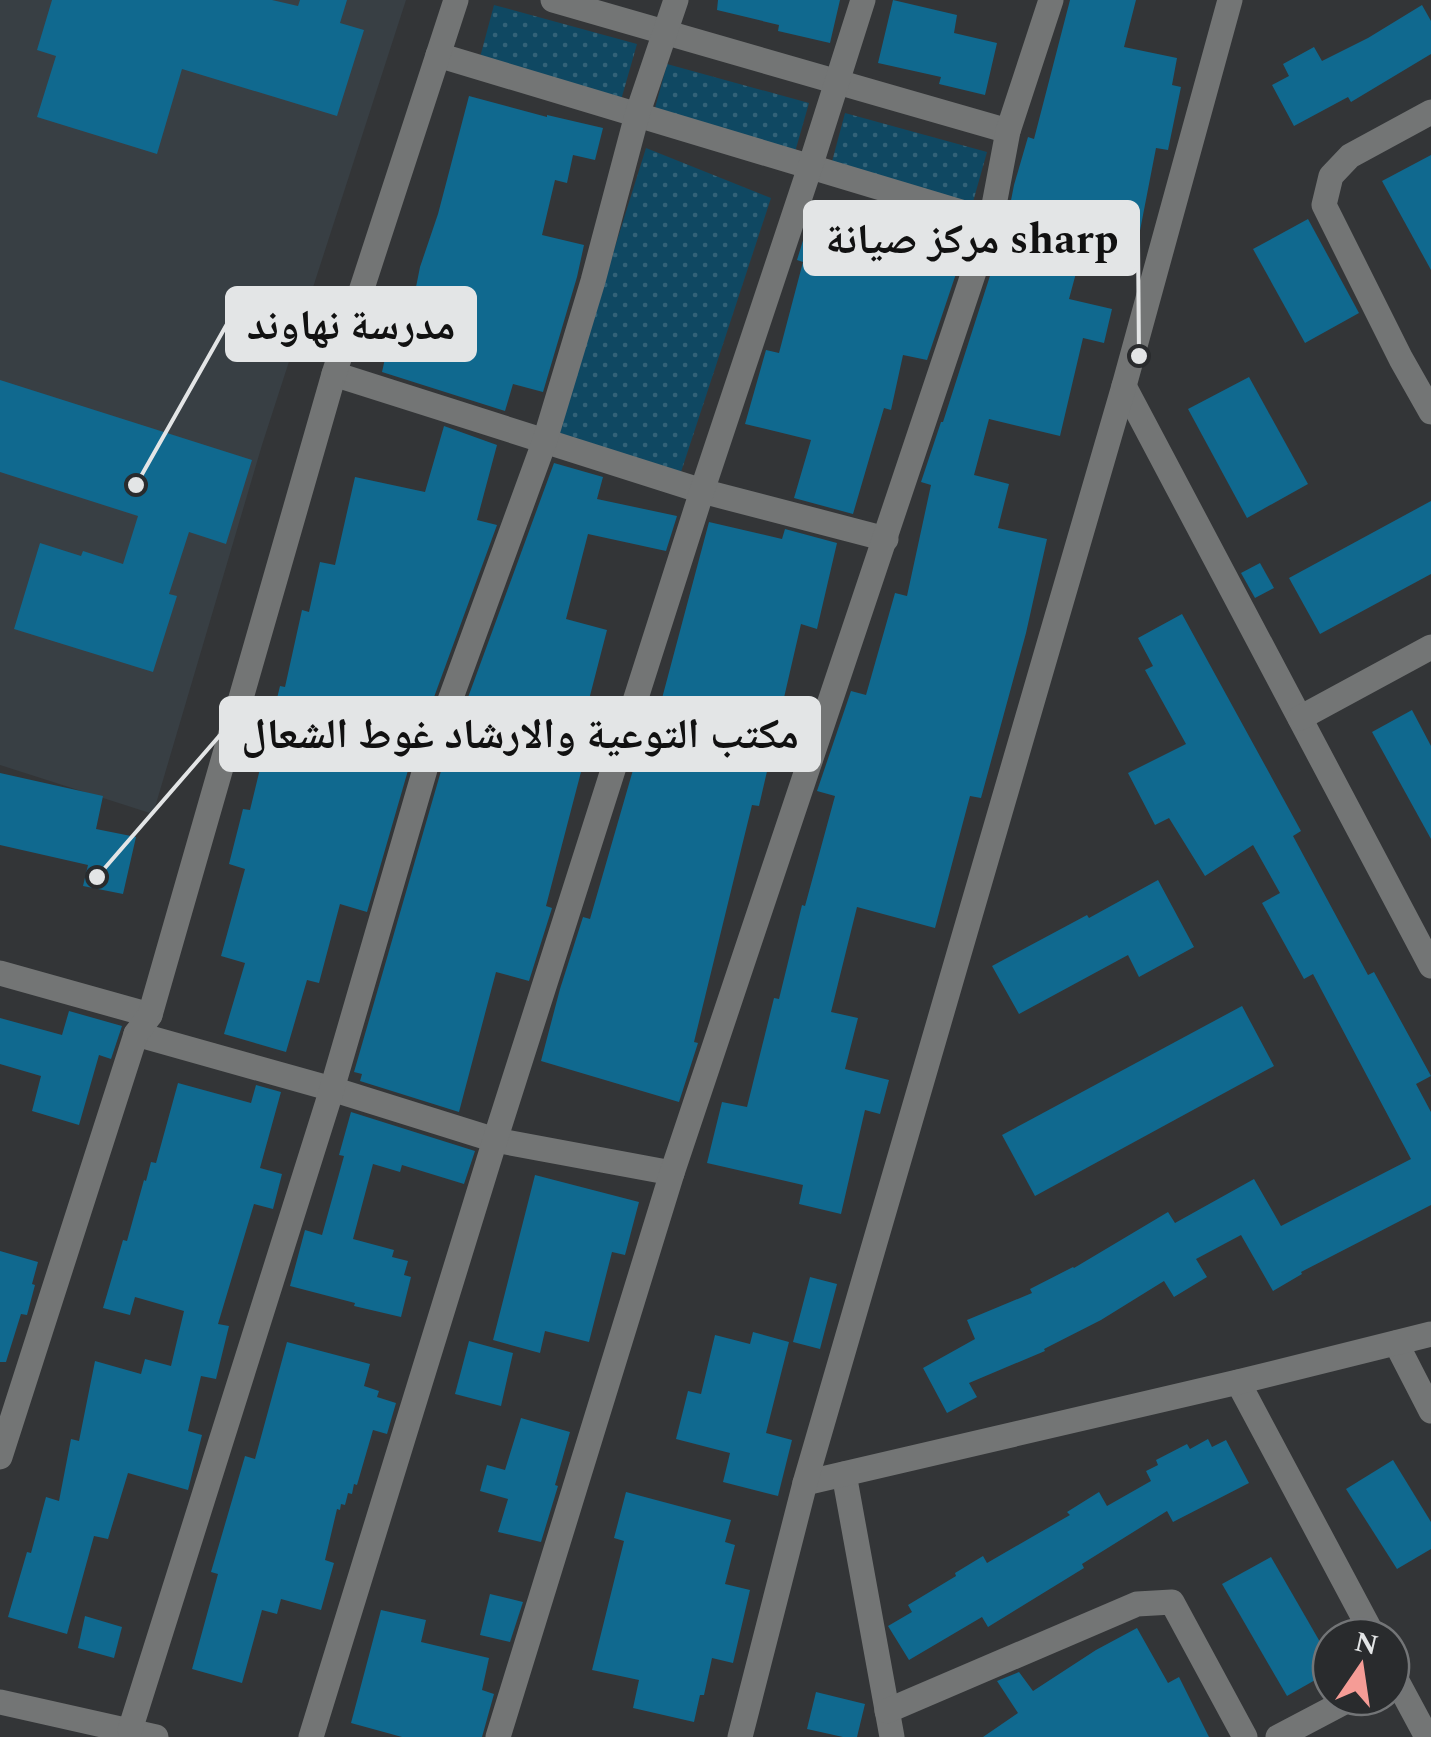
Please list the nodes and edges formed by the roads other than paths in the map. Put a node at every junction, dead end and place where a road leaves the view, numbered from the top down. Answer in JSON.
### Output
{"nodes":[{"id":1,"x":456,"y":0,"type":"edge"},
{"id":2,"x":553,"y":0,"type":"edge"},
{"id":3,"x":676,"y":0,"type":"edge"},
{"id":4,"x":863,"y":0,"type":"edge"},
{"id":5,"x":1051,"y":0,"type":"edge"},
{"id":6,"x":1230,"y":0,"type":"edge"},
{"id":7,"x":665,"y":32,"type":"junction"},
{"id":8,"x":438,"y":55,"type":"junction"},
{"id":9,"x":837,"y":82,"type":"junction"},
{"id":10,"x":1431,"y":112,"type":"edge"},
{"id":11,"x":637,"y":115,"type":"junction"},
{"id":12,"x":1008,"y":131,"type":"junction"},
{"id":13,"x":810,"y":167,"type":"junction"},
{"id":14,"x":992,"y":221,"type":"junction"},
{"id":15,"x":334,"y":374,"type":"junction"},
{"id":16,"x":1124,"y":386,"type":"junction"},
{"id":17,"x":1431,"y":412,"type":"edge"},
{"id":18,"x":545,"y":440,"type":"junction"},
{"id":19,"x":702,"y":491,"type":"junction"},
{"id":20,"x":886,"y":539,"type":"junction"},
{"id":21,"x":1431,"y":647,"type":"edge"},
{"id":22,"x":1300,"y":718,"type":"junction"},
{"id":23,"x":1431,"y":966,"type":"edge"},
{"id":24,"x":0,"y":973,"type":"edge"},
{"id":25,"x":143,"y":1024,"type":"junction"},
{"id":26,"x":332,"y":1089,"type":"junction"},
{"id":27,"x":495,"y":1140,"type":"junction"},
{"id":28,"x":672,"y":1174,"type":"junction"},
{"id":29,"x":1431,"y":1334,"type":"edge"},
{"id":30,"x":1396,"y":1343,"type":"junction"},
{"id":31,"x":1238,"y":1382,"type":"junction"},
{"id":32,"x":1431,"y":1411,"type":"edge"},
{"id":33,"x":0,"y":1457,"type":"edge"},
{"id":34,"x":844,"y":1474,"type":"junction"},
{"id":35,"x":805,"y":1483,"type":"junction"},
{"id":36,"x":1363,"y":1617,"type":"edge"},
{"id":37,"x":0,"y":1702,"type":"edge"},
{"id":38,"x":1411,"y":1708,"type":"edge"},
{"id":39,"x":887,"y":1711,"type":"junction"},
{"id":40,"x":1316,"y":1717,"type":"edge"},
{"id":41,"x":130,"y":1730,"type":"junction"},
{"id":42,"x":744,"y":1736,"type":"edge"},
{"id":43,"x":156,"y":1737,"type":"edge"},
{"id":44,"x":311,"y":1737,"type":"edge"},
{"id":45,"x":498,"y":1737,"type":"edge"},
{"id":46,"x":892,"y":1737,"type":"edge"},
{"id":47,"x":1244,"y":1737,"type":"edge"},
{"id":48,"x":1278,"y":1737,"type":"edge"},
{"id":49,"x":1427,"y":1737,"type":"edge"}],
"edges":[{"from":1,"to":8,"type":"street"},
{"from":2,"to":7,"type":"street"},
{"from":3,"to":7,"type":"street"},
{"from":4,"to":9,"type":"street"},
{"from":5,"to":12,"type":"street"},
{"from":6,"to":16,"type":"street"},
{"from":7,"to":9,"type":"street"},
{"from":7,"to":11,"type":"street"},
{"from":8,"to":11,"type":"street"},
{"from":8,"to":15,"type":"street"},
{"from":9,"to":12,"type":"street"},
{"from":9,"to":13,"type":"street"},
{"from":10,"to":17,"type":"street"},
{"from":11,"to":13,"type":"street"},
{"from":11,"to":18,"type":"street"},
{"from":12,"to":14,"type":"street"},
{"from":13,"to":14,"type":"street"},
{"from":13,"to":19,"type":"street"},
{"from":14,"to":20,"type":"street"},
{"from":15,"to":18,"type":"street"},
{"from":15,"to":25,"type":"street"},
{"from":16,"to":22,"type":"street"},
{"from":16,"to":35,"type":"street"},
{"from":18,"to":19,"type":"street"},
{"from":18,"to":26,"type":"street"},
{"from":19,"to":20,"type":"street"},
{"from":19,"to":27,"type":"street"},
{"from":20,"to":28,"type":"street"},
{"from":21,"to":22,"type":"street"},
{"from":22,"to":23,"type":"street"},
{"from":24,"to":25,"type":"street"},
{"from":25,"to":26,"type":"street"},
{"from":25,"to":33,"type":"street"},
{"from":26,"to":27,"type":"street"},
{"from":26,"to":41,"type":"street"},
{"from":27,"to":28,"type":"street"},
{"from":27,"to":44,"type":"street"},
{"from":28,"to":45,"type":"street"},
{"from":29,"to":30,"type":"street"},
{"from":30,"to":31,"type":"street"},
{"from":30,"to":32,"type":"street"},
{"from":31,"to":34,"type":"street"},
{"from":31,"to":36,"type":"street"},
{"from":34,"to":35,"type":"street"},
{"from":34,"to":39,"type":"street"},
{"from":35,"to":42,"type":"street"},
{"from":37,"to":41,"type":"street"},
{"from":38,"to":49,"type":"street"},
{"from":39,"to":46,"type":"street"},
{"from":39,"to":47,"type":"street"},
{"from":40,"to":48,"type":"street"},
{"from":41,"to":43,"type":"street"}]}
